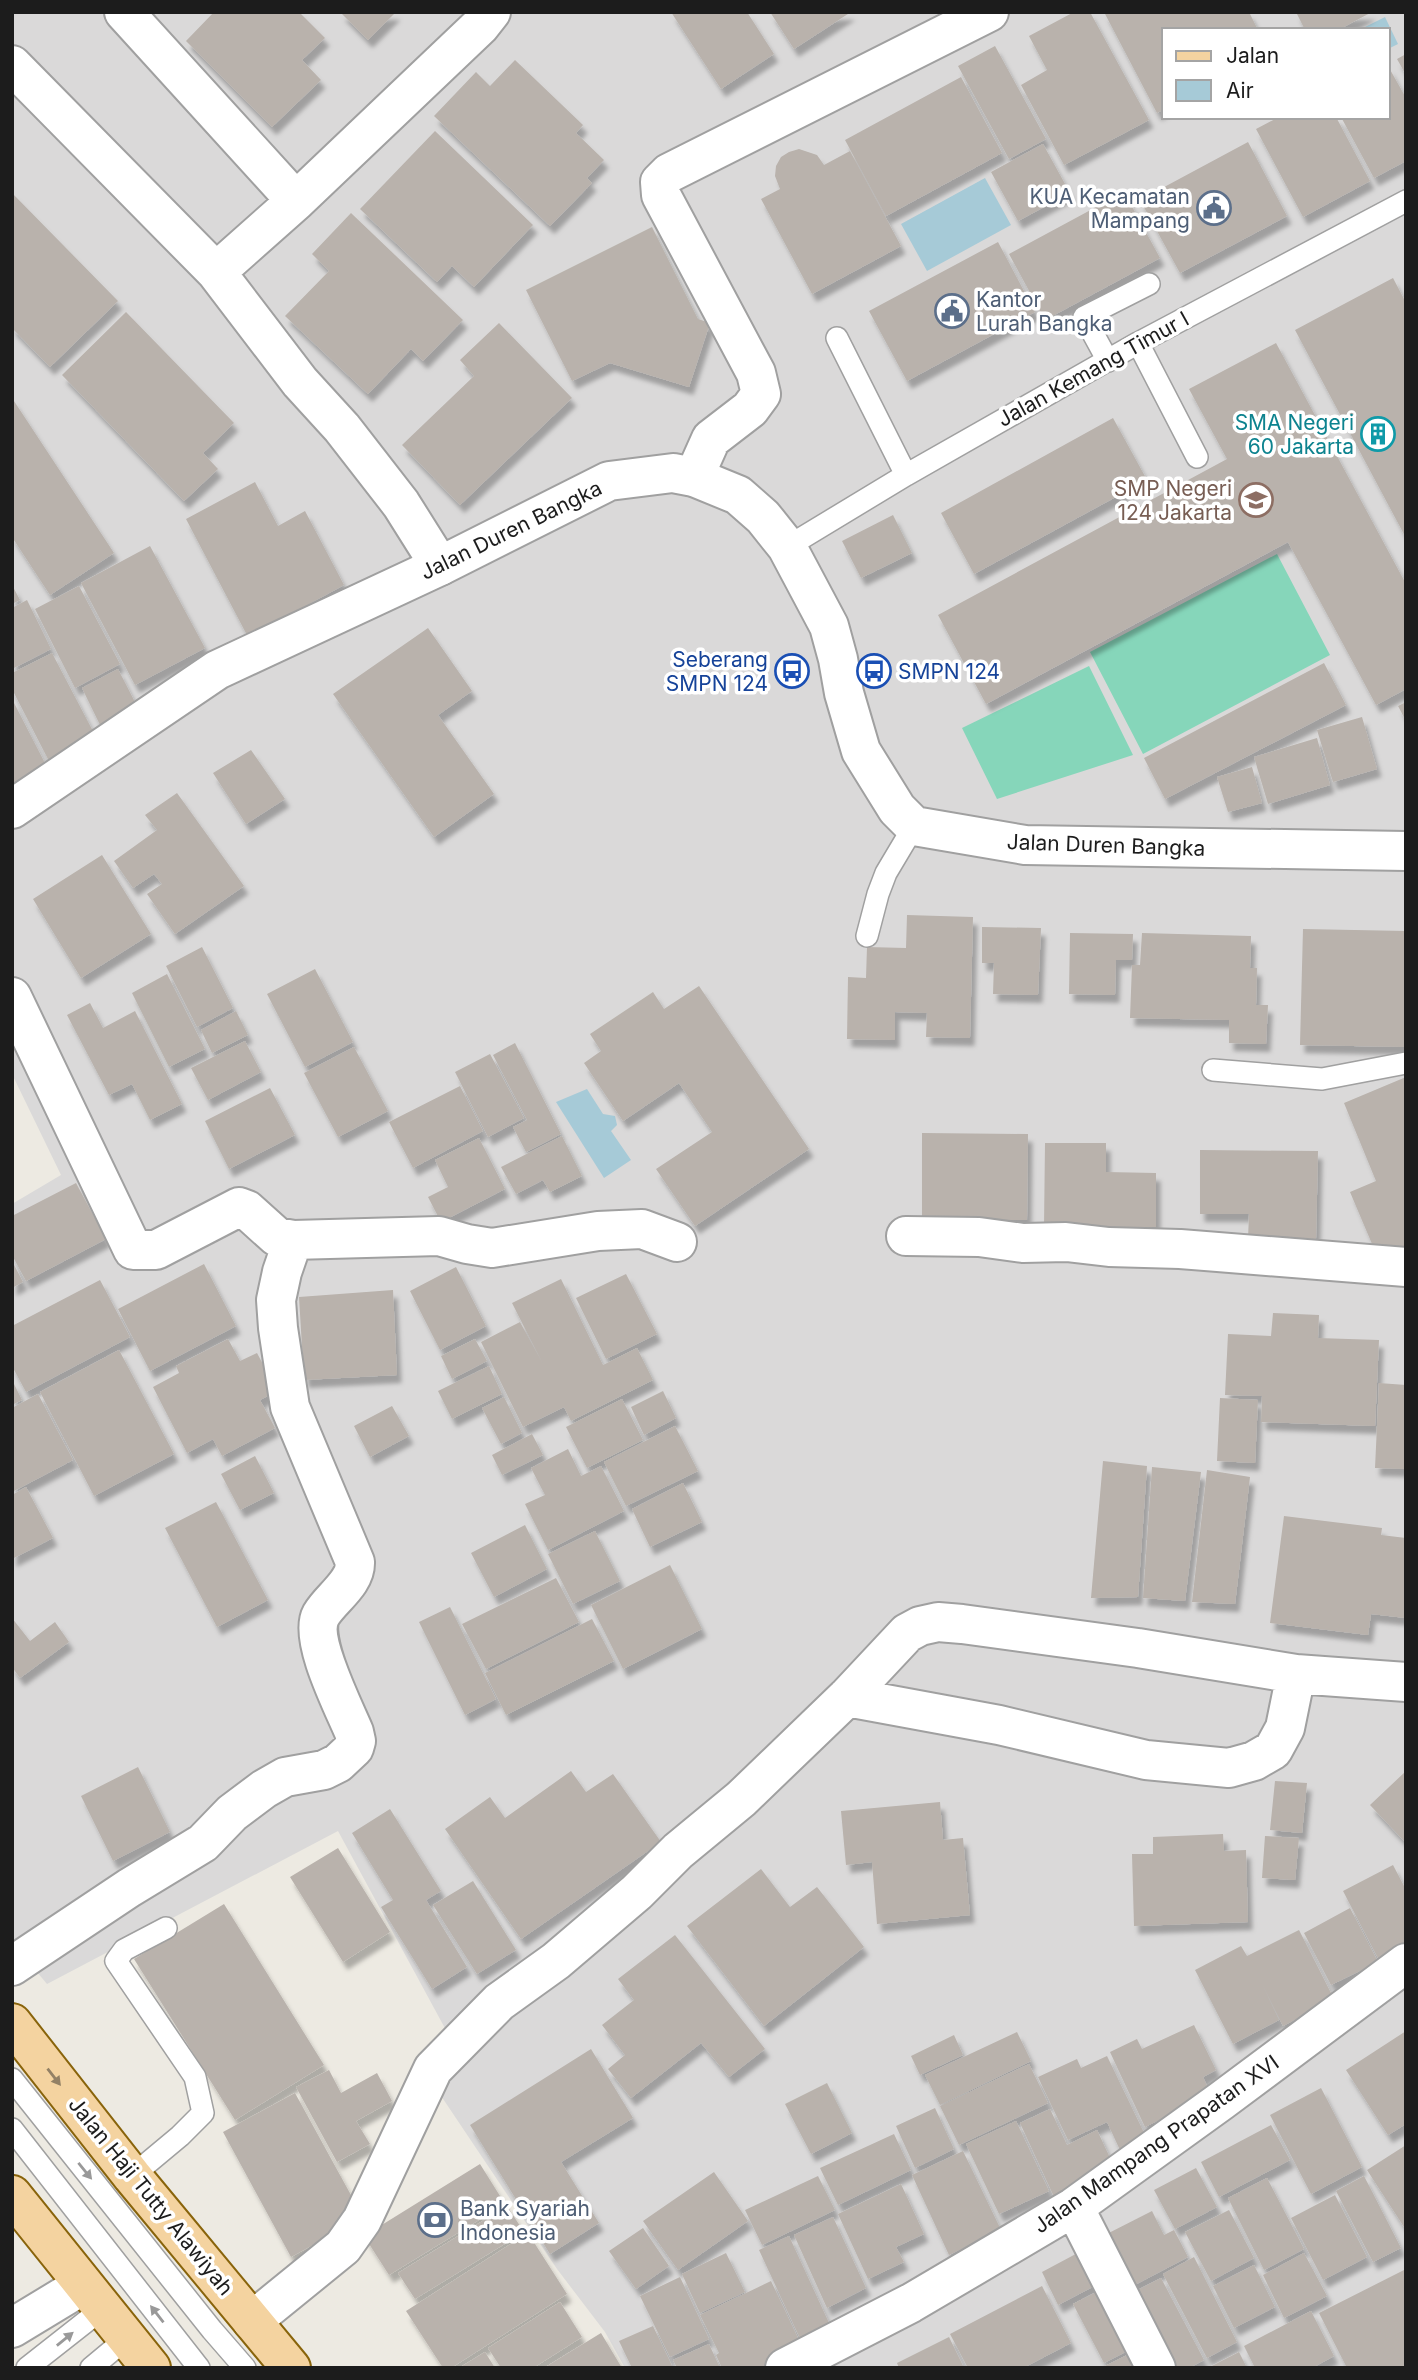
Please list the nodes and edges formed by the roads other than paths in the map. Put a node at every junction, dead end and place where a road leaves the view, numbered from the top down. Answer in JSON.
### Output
{"nodes":[{"id":1,"x":124,"y":12,"type":"edge"},
{"id":2,"x":491,"y":12,"type":"edge"},
{"id":3,"x":989,"y":12,"type":"edge"},
{"id":4,"x":12,"y":65,"type":"edge"},
{"id":5,"x":296,"y":201,"type":"junction"},
{"id":6,"x":1406,"y":201,"type":"edge"},
{"id":7,"x":216,"y":272,"type":"junction"},
{"id":8,"x":1149,"y":284,"type":"dead end"},
{"id":9,"x":837,"y":338,"type":"dead end"},
{"id":10,"x":1138,"y":343,"type":"junction"},
{"id":11,"x":1108,"y":360,"type":"junction"},
{"id":12,"x":1197,"y":457,"type":"dead end"},
{"id":13,"x":906,"y":475,"type":"junction"},
{"id":14,"x":694,"y":477,"type":"junction"},
{"id":15,"x":787,"y":547,"type":"junction"},
{"id":16,"x":440,"y":566,"type":"junction"},
{"id":17,"x":12,"y":809,"type":"edge"},
{"id":18,"x":914,"y":826,"type":"junction"},
{"id":19,"x":1406,"y":851,"type":"edge"},
{"id":20,"x":867,"y":936,"type":"dead end"},
{"id":21,"x":12,"y":997,"type":"edge"},
{"id":22,"x":1406,"y":1063,"type":"edge"},
{"id":23,"x":1213,"y":1070,"type":"dead end"},
{"id":24,"x":906,"y":1236,"type":"dead end"},
{"id":25,"x":293,"y":1240,"type":"junction"},
{"id":26,"x":677,"y":1242,"type":"dead end"},
{"id":27,"x":1406,"y":1266,"type":"edge"},
{"id":28,"x":1296,"y":1674,"type":"junction"},
{"id":29,"x":1406,"y":1682,"type":"edge"},
{"id":30,"x":847,"y":1696,"type":"junction"},
{"id":31,"x":166,"y":1928,"type":"dead end"},
{"id":32,"x":1406,"y":1963,"type":"edge"},
{"id":33,"x":12,"y":1966,"type":"edge"},
{"id":34,"x":12,"y":2023,"type":"edge"},
{"id":35,"x":12,"y":2079,"type":"edge"},
{"id":36,"x":12,"y":2129,"type":"edge"},
{"id":37,"x":132,"y":2176,"type":"junction"},
{"id":38,"x":12,"y":2195,"type":"edge"},
{"id":39,"x":1074,"y":2207,"type":"junction"},
{"id":40,"x":92,"y":2297,"type":"junction"},
{"id":41,"x":252,"y":2322,"type":"junction"},
{"id":42,"x":12,"y":2328,"type":"edge"},
{"id":43,"x":127,"y":2338,"type":"junction"},
{"id":44,"x":27,"y":2368,"type":"edge"},
{"id":45,"x":91,"y":2368,"type":"edge"},
{"id":46,"x":151,"y":2368,"type":"edge"},
{"id":47,"x":199,"y":2368,"type":"edge"},
{"id":48,"x":245,"y":2368,"type":"edge"},
{"id":49,"x":290,"y":2368,"type":"edge"},
{"id":50,"x":785,"y":2368,"type":"edge"},
{"id":51,"x":1156,"y":2368,"type":"edge"}],
"edges":[{"from":1,"to":5,"type":"street"},
{"from":2,"to":5,"type":"street"},
{"from":3,"to":14,"type":"street"},
{"from":4,"to":7,"type":"street"},
{"from":5,"to":7,"type":"street"},
{"from":6,"to":10,"type":"lane","name":"Jalan Kemang Timur I"},
{"from":7,"to":16,"type":"street"},
{"from":8,"to":11,"type":"lane"},
{"from":9,"to":13,"type":"lane"},
{"from":10,"to":11,"type":"lane","name":"Jalan Kemang Timur I"},
{"from":10,"to":12,"type":"lane"},
{"from":11,"to":13,"type":"lane","name":"Jalan Kemang Timur I"},
{"from":13,"to":15,"type":"lane","name":"Jalan Kemang Timur I"},
{"from":14,"to":15,"type":"street","name":"Jalan Duren Bangka"},
{"from":14,"to":16,"type":"street","name":"Jalan Duren Bangka"},
{"from":15,"to":18,"type":"street","name":"Jalan Duren Bangka"},
{"from":16,"to":17,"type":"street","name":"Jalan Duren Bangka"},
{"from":18,"to":19,"type":"street","name":"Jalan Duren Bangka"},
{"from":18,"to":20,"type":"lane"},
{"from":21,"to":25,"type":"street"},
{"from":22,"to":23,"type":"lane"},
{"from":24,"to":27,"type":"street"},
{"from":25,"to":26,"type":"street"},
{"from":25,"to":33,"type":"street"},
{"from":28,"to":29,"type":"street"},
{"from":28,"to":30,"type":"street"},
{"from":28,"to":30,"type":"street"},
{"from":30,"to":41,"type":"street"},
{"from":31,"to":37,"type":"lane"},
{"from":32,"to":39,"type":"street","name":"Jalan Mampang Prapatan XVI"},
{"from":34,"to":37,"type":"main road","name":"Jalan Haji Tutty Alawiyah","one_way":true},
{"from":35,"to":48,"type":"lane","one_way":true},
{"from":47,"to":36,"type":"lane","one_way":true},
{"from":37,"to":41,"type":"main road","name":"Jalan Haji Tutty Alawiyah"},
{"from":38,"to":40,"type":"main road"},
{"from":39,"to":50,"type":"street","name":"Jalan Mampang Prapatan XVI"},
{"from":39,"to":51,"type":"street"},
{"from":40,"to":42,"type":"street"},
{"from":40,"to":43,"type":"main road"},
{"from":44,"to":40,"type":"lane","one_way":true},
{"from":41,"to":49,"type":"main road","name":"Jalan Haji Tutty Alawiyah"},
{"from":43,"to":45,"type":"lane"},
{"from":43,"to":46,"type":"main road"}]}
